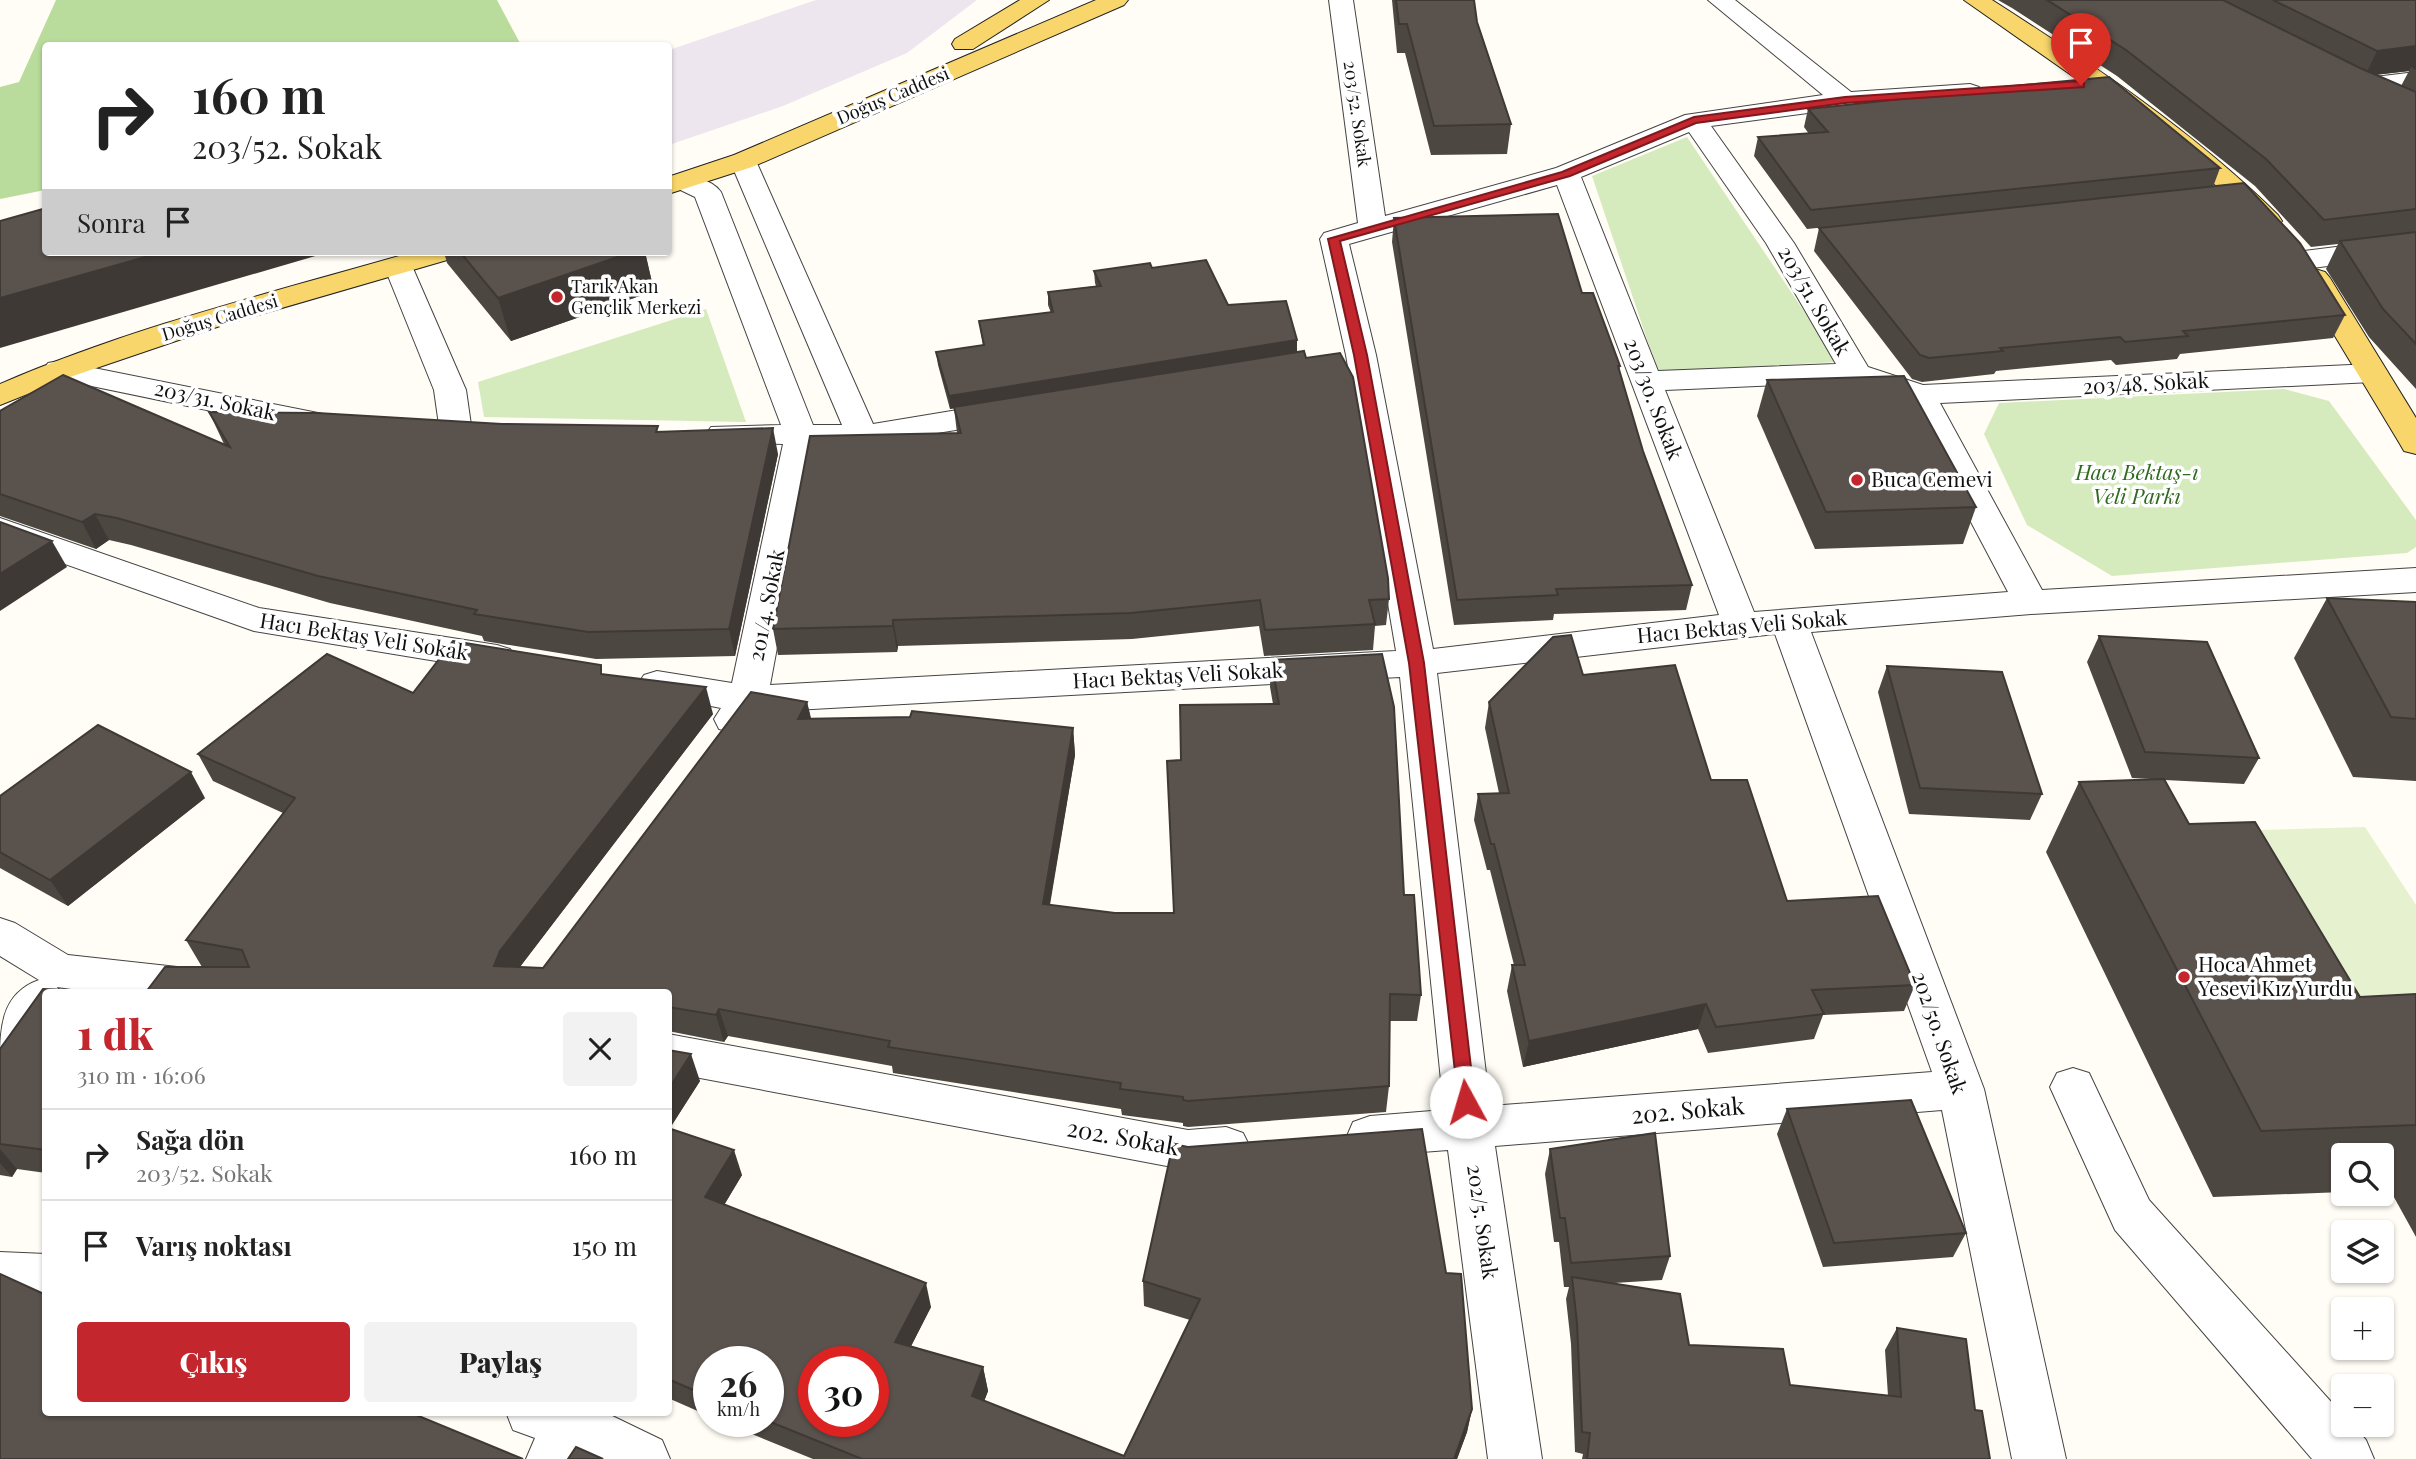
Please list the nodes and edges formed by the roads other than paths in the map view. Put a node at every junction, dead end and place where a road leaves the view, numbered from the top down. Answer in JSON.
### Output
{"nodes":[{"id":1,"x":1037,"y":0,"type":"edge"},
{"id":2,"x":1116,"y":0,"type":"edge"},
{"id":3,"x":1341,"y":0,"type":"edge"},
{"id":4,"x":1720,"y":0,"type":"edge"},
{"id":5,"x":1976,"y":0,"type":"edge"},
{"id":6,"x":2333,"y":75,"type":"edge"},
{"id":7,"x":2416,"y":80,"type":"edge"},
{"id":8,"x":2106,"y":83,"type":"junction"},
{"id":9,"x":2066,"y":86,"type":"edge"},
{"id":10,"x":2358,"y":87,"type":"junction"},
{"id":11,"x":2000,"y":90,"type":"edge"},
{"id":12,"x":1845,"y":100,"type":"junction"},
{"id":13,"x":2404,"y":109,"type":"edge"},
{"id":14,"x":1694,"y":121,"type":"junction"},
{"id":15,"x":743,"y":161,"type":"junction"},
{"id":16,"x":1566,"y":174,"type":"junction"},
{"id":17,"x":673,"y":177,"type":"edge"},
{"id":18,"x":2243,"y":194,"type":"junction"},
{"id":19,"x":2202,"y":198,"type":"edge"},
{"id":20,"x":1373,"y":228,"type":"junction"},
{"id":21,"x":2416,"y":246,"type":"edge"},
{"id":22,"x":411,"y":256,"type":"edge"},
{"id":23,"x":387,"y":259,"type":"edge"},
{"id":24,"x":2304,"y":260,"type":"junction"},
{"id":25,"x":0,"y":369,"type":"edge"},
{"id":26,"x":59,"y":370,"type":"junction"},
{"id":27,"x":1856,"y":373,"type":"junction"},
{"id":28,"x":2372,"y":373,"type":"junction"},
{"id":29,"x":1646,"y":381,"type":"junction"},
{"id":30,"x":1920,"y":395,"type":"junction"},
{"id":31,"x":0,"y":396,"type":"edge"},
{"id":32,"x":1037,"y":407,"type":"edge"},
{"id":33,"x":352,"y":428,"type":"edge"},
{"id":34,"x":456,"y":432,"type":"edge"},
{"id":35,"x":691,"y":434,"type":"edge"},
{"id":36,"x":801,"y":435,"type":"junction"},
{"id":37,"x":862,"y":435,"type":"junction"},
{"id":38,"x":2416,"y":442,"type":"edge"},
{"id":39,"x":0,"y":529,"type":"edge"},
{"id":40,"x":2416,"y":580,"type":"edge"},
{"id":41,"x":2031,"y":602,"type":"junction"},
{"id":42,"x":1788,"y":621,"type":"junction"},
{"id":43,"x":1741,"y":625,"type":"junction"},
{"id":44,"x":1417,"y":663,"type":"junction"},
{"id":45,"x":528,"y":664,"type":"edge"},
{"id":46,"x":625,"y":679,"type":"edge"},
{"id":47,"x":748,"y":699,"type":"junction"},
{"id":48,"x":716,"y":743,"type":"edge"},
{"id":49,"x":0,"y":935,"type":"edge"},
{"id":50,"x":60,"y":971,"type":"junction"},
{"id":51,"x":46,"y":989,"type":"edge"},
{"id":52,"x":215,"y":989,"type":"edge"},
{"id":53,"x":42,"y":994,"type":"edge"},
{"id":54,"x":0,"y":1048,"type":"edge"},
{"id":55,"x":672,"y":1054,"type":"edge"},
{"id":56,"x":2073,"y":1087,"type":"dead end"},
{"id":57,"x":1961,"y":1089,"type":"junction"},
{"id":58,"x":1469,"y":1129,"type":"junction"},
{"id":59,"x":1335,"y":1139,"type":"edge"},
{"id":60,"x":1268,"y":1144,"type":"edge"},
{"id":61,"x":0,"y":1275,"type":"edge"},
{"id":62,"x":42,"y":1277,"type":"edge"},
{"id":63,"x":553,"y":1432,"type":"edge"},
{"id":64,"x":643,"y":1459,"type":"edge"},
{"id":65,"x":1515,"y":1459,"type":"edge"},
{"id":66,"x":2039,"y":1459,"type":"edge"},
{"id":67,"x":2347,"y":1459,"type":"edge"}],
"edges":[{"from":1,"to":17,"type":"main road","name":"Doğuş Caddesi"},
{"from":2,"to":15,"type":"main road","name":"Doğuş Caddesi"},
{"from":3,"to":20,"type":"street","name":"203/52. Sokak"},
{"from":4,"to":12,"type":"street"},
{"from":5,"to":8,"type":"main road"},
{"from":6,"to":10,"type":"street"},
{"from":7,"to":10,"type":"street"},
{"from":8,"to":9,"type":"street"},
{"from":8,"to":18,"type":"main road"},
{"from":10,"to":13,"type":"street"},
{"from":11,"to":12,"type":"street"},
{"from":12,"to":14,"type":"street"},
{"from":14,"to":16,"type":"street"},
{"from":14,"to":27,"type":"street","name":"203/51. Sokak"},
{"from":15,"to":17,"type":"main road","name":"Doğuş Caddesi"},
{"from":15,"to":37,"type":"street"},
{"from":16,"to":20,"type":"street"},
{"from":16,"to":29,"type":"street","name":"203/30. Sokak"},
{"from":17,"to":36,"type":"street"},
{"from":18,"to":19,"type":"street"},
{"from":18,"to":24,"type":"main road"},
{"from":20,"to":44,"type":"street","name":"202/5. Sokak"},
{"from":21,"to":24,"type":"street"},
{"from":22,"to":23,"type":"main road","name":"Doğuş Caddesi"},
{"from":23,"to":25,"type":"main road","name":"Doğuş Caddesi"},
{"from":23,"to":26,"type":"main road","name":"Doğuş Caddesi"},
{"from":23,"to":34,"type":"street"},
{"from":24,"to":28,"type":"main road"},
{"from":26,"to":31,"type":"main road","name":"Doğuş Caddesi"},
{"from":26,"to":33,"type":"street","name":"203/31. Sokak"},
{"from":27,"to":29,"type":"street"},
{"from":27,"to":30,"type":"street","name":"203/51. Sokak"},
{"from":28,"to":30,"type":"street","name":"203/48. Sokak"},
{"from":28,"to":38,"type":"main road"},
{"from":29,"to":43,"type":"street","name":"203/30. Sokak"},
{"from":30,"to":41,"type":"street"},
{"from":32,"to":37,"type":"street"},
{"from":35,"to":36,"type":"street"},
{"from":36,"to":37,"type":"street"},
{"from":36,"to":47,"type":"street","name":"201/4. Sokak"},
{"from":39,"to":45,"type":"street","name":"Hacı Bektaş Veli Sokak"},
{"from":40,"to":41,"type":"street","name":"Hacı Bektaş Veli Sokak"},
{"from":41,"to":42,"type":"street","name":"Hacı Bektaş Veli Sokak"},
{"from":42,"to":43,"type":"street","name":"Hacı Bektaş Veli Sokak"},
{"from":42,"to":57,"type":"street","name":"202/50. Sokak"},
{"from":43,"to":44,"type":"street","name":"Hacı Bektaş Veli Sokak"},
{"from":44,"to":47,"type":"street","name":"Hacı Bektaş Veli Sokak"},
{"from":44,"to":58,"type":"street","name":"202/5. Sokak"},
{"from":46,"to":47,"type":"street","name":"Hacı Bektaş Veli Sokak"},
{"from":47,"to":48,"type":"street","name":"201/4. Sokak"},
{"from":49,"to":50,"type":"street"},
{"from":50,"to":51,"type":"street"},
{"from":50,"to":52,"type":"street"},
{"from":53,"to":54,"type":"street"},
{"from":55,"to":60,"type":"street","name":"202. Sokak"},
{"from":56,"to":67,"type":"street"},
{"from":57,"to":58,"type":"street","name":"202. Sokak"},
{"from":57,"to":66,"type":"street","name":"202/50. Sokak"},
{"from":58,"to":59,"type":"street","name":"202. Sokak"},
{"from":58,"to":65,"type":"street","name":"202/5. Sokak"},
{"from":61,"to":62,"type":"street"},
{"from":63,"to":64,"type":"street"}]}
